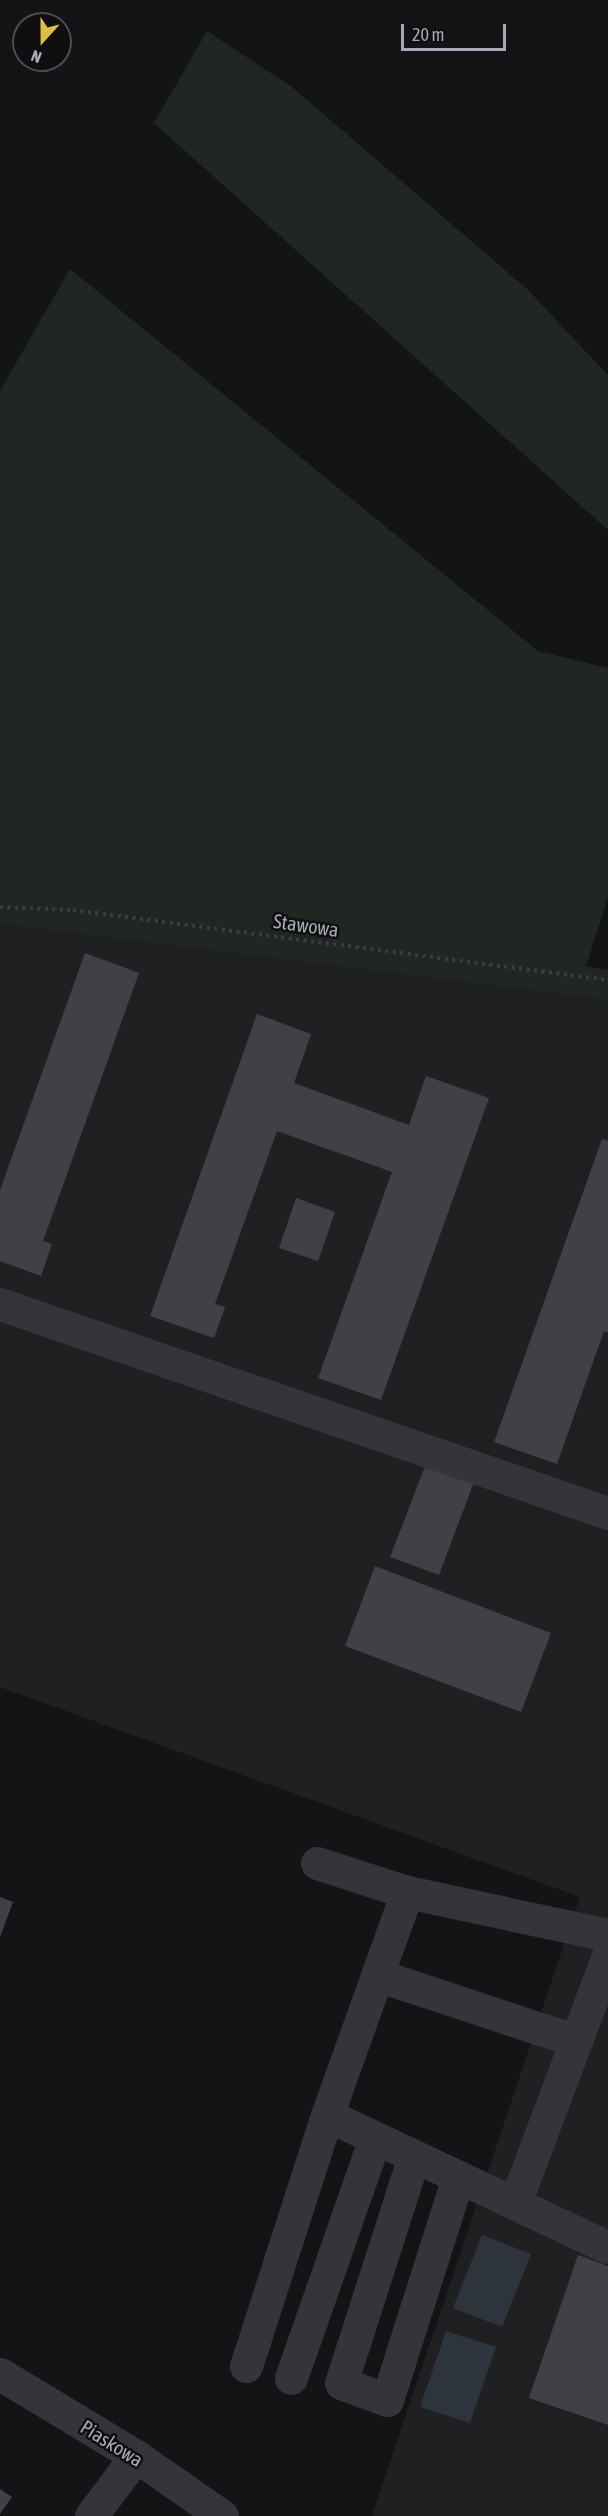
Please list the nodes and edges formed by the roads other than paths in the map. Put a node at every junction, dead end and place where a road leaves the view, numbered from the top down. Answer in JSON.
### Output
{"nodes":[{"id":1,"x":0,"y":1304,"type":"edge"},
{"id":2,"x":608,"y":1513,"type":"edge"},
{"id":3,"x":317,"y":1863,"type":"dead end"},
{"id":4,"x":407,"y":1892,"type":"junction"},
{"id":5,"x":608,"y":1935,"type":"edge"},
{"id":6,"x":608,"y":1956,"type":"edge"},
{"id":7,"x":377,"y":1975,"type":"junction"},
{"id":8,"x":576,"y":2041,"type":"junction"},
{"id":9,"x":327,"y":2115,"type":"junction"},
{"id":10,"x":375,"y":2138,"type":"junction"},
{"id":11,"x":414,"y":2156,"type":"junction"},
{"id":12,"x":458,"y":2177,"type":"junction"},
{"id":13,"x":515,"y":2203,"type":"junction"},
{"id":14,"x":608,"y":2247,"type":"edge"},
{"id":15,"x":246,"y":2366,"type":"dead end"},
{"id":16,"x":0,"y":2374,"type":"edge"},
{"id":17,"x":291,"y":2378,"type":"dead end"},
{"id":18,"x":136,"y":2456,"type":"junction"},
{"id":19,"x":91,"y":2516,"type":"edge"},
{"id":20,"x":222,"y":2516,"type":"edge"}],
"edges":[{"from":1,"to":2,"type":"lane"},
{"from":3,"to":4,"type":"lane"},
{"from":4,"to":5,"type":"lane"},
{"from":4,"to":7,"type":"lane"},
{"from":6,"to":8,"type":"lane"},
{"from":7,"to":8,"type":"lane"},
{"from":7,"to":9,"type":"lane"},
{"from":8,"to":13,"type":"lane"},
{"from":9,"to":10,"type":"lane"},
{"from":9,"to":15,"type":"lane"},
{"from":10,"to":11,"type":"lane"},
{"from":10,"to":17,"type":"lane"},
{"from":11,"to":12,"type":"lane"},
{"from":11,"to":12,"type":"lane"},
{"from":12,"to":13,"type":"lane"},
{"from":13,"to":14,"type":"lane"},
{"from":16,"to":18,"type":"lane","name":"Piaskowa"},
{"from":18,"to":19,"type":"lane"},
{"from":18,"to":20,"type":"lane","name":"Piaskowa"}]}
